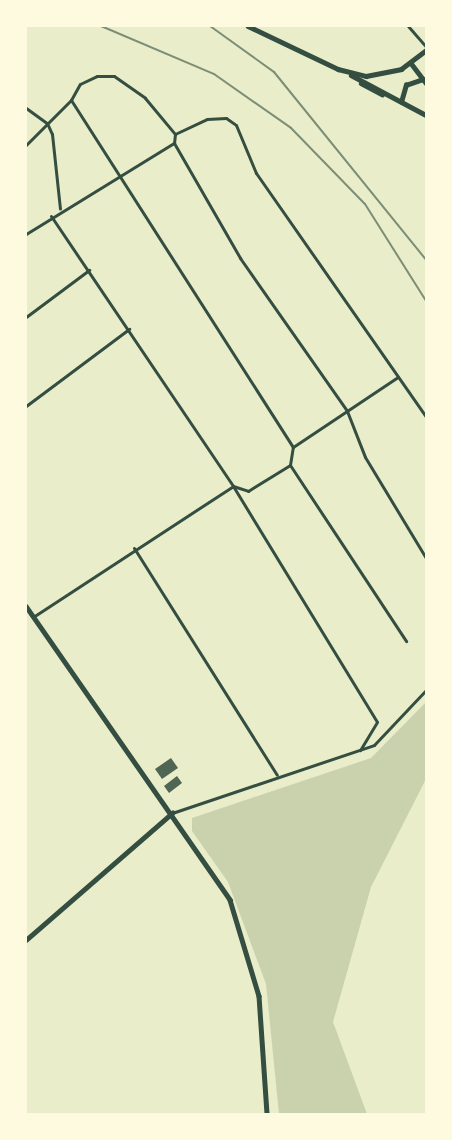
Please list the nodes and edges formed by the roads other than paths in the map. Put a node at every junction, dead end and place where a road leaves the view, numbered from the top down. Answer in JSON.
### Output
{"nodes":[{"id":1,"x":248,"y":26,"type":"edge"},
{"id":2,"x":408,"y":26,"type":"edge"},
{"id":3,"x":426,"y":49,"type":"edge"},
{"id":4,"x":411,"y":63,"type":"junction"},
{"id":5,"x":338,"y":69,"type":"junction"},
{"id":6,"x":425,"y":81,"type":"edge"},
{"id":7,"x":71,"y":100,"type":"junction"},
{"id":8,"x":401,"y":102,"type":"junction"},
{"id":9,"x":26,"y":108,"type":"edge"},
{"id":10,"x":426,"y":115,"type":"edge"},
{"id":11,"x":47,"y":123,"type":"junction"},
{"id":12,"x":175,"y":134,"type":"junction"},
{"id":13,"x":174,"y":143,"type":"junction"},
{"id":14,"x":26,"y":145,"type":"edge"},
{"id":15,"x":117,"y":173,"type":"junction"},
{"id":16,"x":60,"y":209,"type":"junction"},
{"id":17,"x":51,"y":216,"type":"junction"},
{"id":18,"x":26,"y":234,"type":"edge"},
{"id":19,"x":89,"y":270,"type":"junction"},
{"id":20,"x":26,"y":317,"type":"edge"},
{"id":21,"x":129,"y":329,"type":"junction"},
{"id":22,"x":398,"y":377,"type":"junction"},
{"id":23,"x":26,"y":406,"type":"edge"},
{"id":24,"x":347,"y":411,"type":"junction"},
{"id":25,"x":426,"y":417,"type":"edge"},
{"id":26,"x":293,"y":447,"type":"junction"},
{"id":27,"x":290,"y":465,"type":"junction"},
{"id":28,"x":233,"y":486,"type":"junction"},
{"id":29,"x":134,"y":548,"type":"junction"},
{"id":30,"x":426,"y":558,"type":"edge"},
{"id":31,"x":26,"y":606,"type":"edge"},
{"id":32,"x":33,"y":617,"type":"junction"},
{"id":33,"x":406,"y":641,"type":"dead end"},
{"id":34,"x":426,"y":690,"type":"edge"},
{"id":35,"x":360,"y":750,"type":"junction"},
{"id":36,"x":277,"y":776,"type":"junction"},
{"id":37,"x":172,"y":813,"type":"junction"},
{"id":38,"x":26,"y":940,"type":"edge"},
{"id":39,"x":267,"y":1114,"type":"edge"}],
"edges":[{"from":1,"to":5,"type":"main road"},
{"from":2,"to":3,"type":"street"},
{"from":3,"to":4,"type":"main road"},
{"from":4,"to":5,"type":"main road"},
{"from":4,"to":6,"type":"main road"},
{"from":5,"to":8,"type":"main road"},
{"from":6,"to":8,"type":"main road"},
{"from":7,"to":11,"type":"street"},
{"from":7,"to":12,"type":"street"},
{"from":7,"to":15,"type":"street"},
{"from":8,"to":10,"type":"main road"},
{"from":9,"to":11,"type":"street"},
{"from":11,"to":14,"type":"street"},
{"from":11,"to":16,"type":"street"},
{"from":12,"to":13,"type":"street"},
{"from":12,"to":22,"type":"street"},
{"from":13,"to":15,"type":"street"},
{"from":13,"to":24,"type":"street"},
{"from":15,"to":16,"type":"street"},
{"from":15,"to":26,"type":"street"},
{"from":16,"to":17,"type":"street"},
{"from":17,"to":18,"type":"street"},
{"from":17,"to":19,"type":"street"},
{"from":19,"to":20,"type":"street"},
{"from":19,"to":21,"type":"street"},
{"from":21,"to":23,"type":"street"},
{"from":21,"to":28,"type":"street"},
{"from":22,"to":24,"type":"street"},
{"from":22,"to":25,"type":"street"},
{"from":24,"to":26,"type":"street"},
{"from":24,"to":30,"type":"street"},
{"from":26,"to":27,"type":"street"},
{"from":27,"to":28,"type":"street"},
{"from":27,"to":33,"type":"street"},
{"from":28,"to":29,"type":"street"},
{"from":28,"to":35,"type":"street"},
{"from":29,"to":32,"type":"street"},
{"from":29,"to":36,"type":"street"},
{"from":31,"to":32,"type":"main road"},
{"from":32,"to":37,"type":"main road"},
{"from":34,"to":35,"type":"street"},
{"from":35,"to":36,"type":"street"},
{"from":36,"to":37,"type":"street"},
{"from":37,"to":38,"type":"main road"},
{"from":37,"to":39,"type":"main road"}]}
